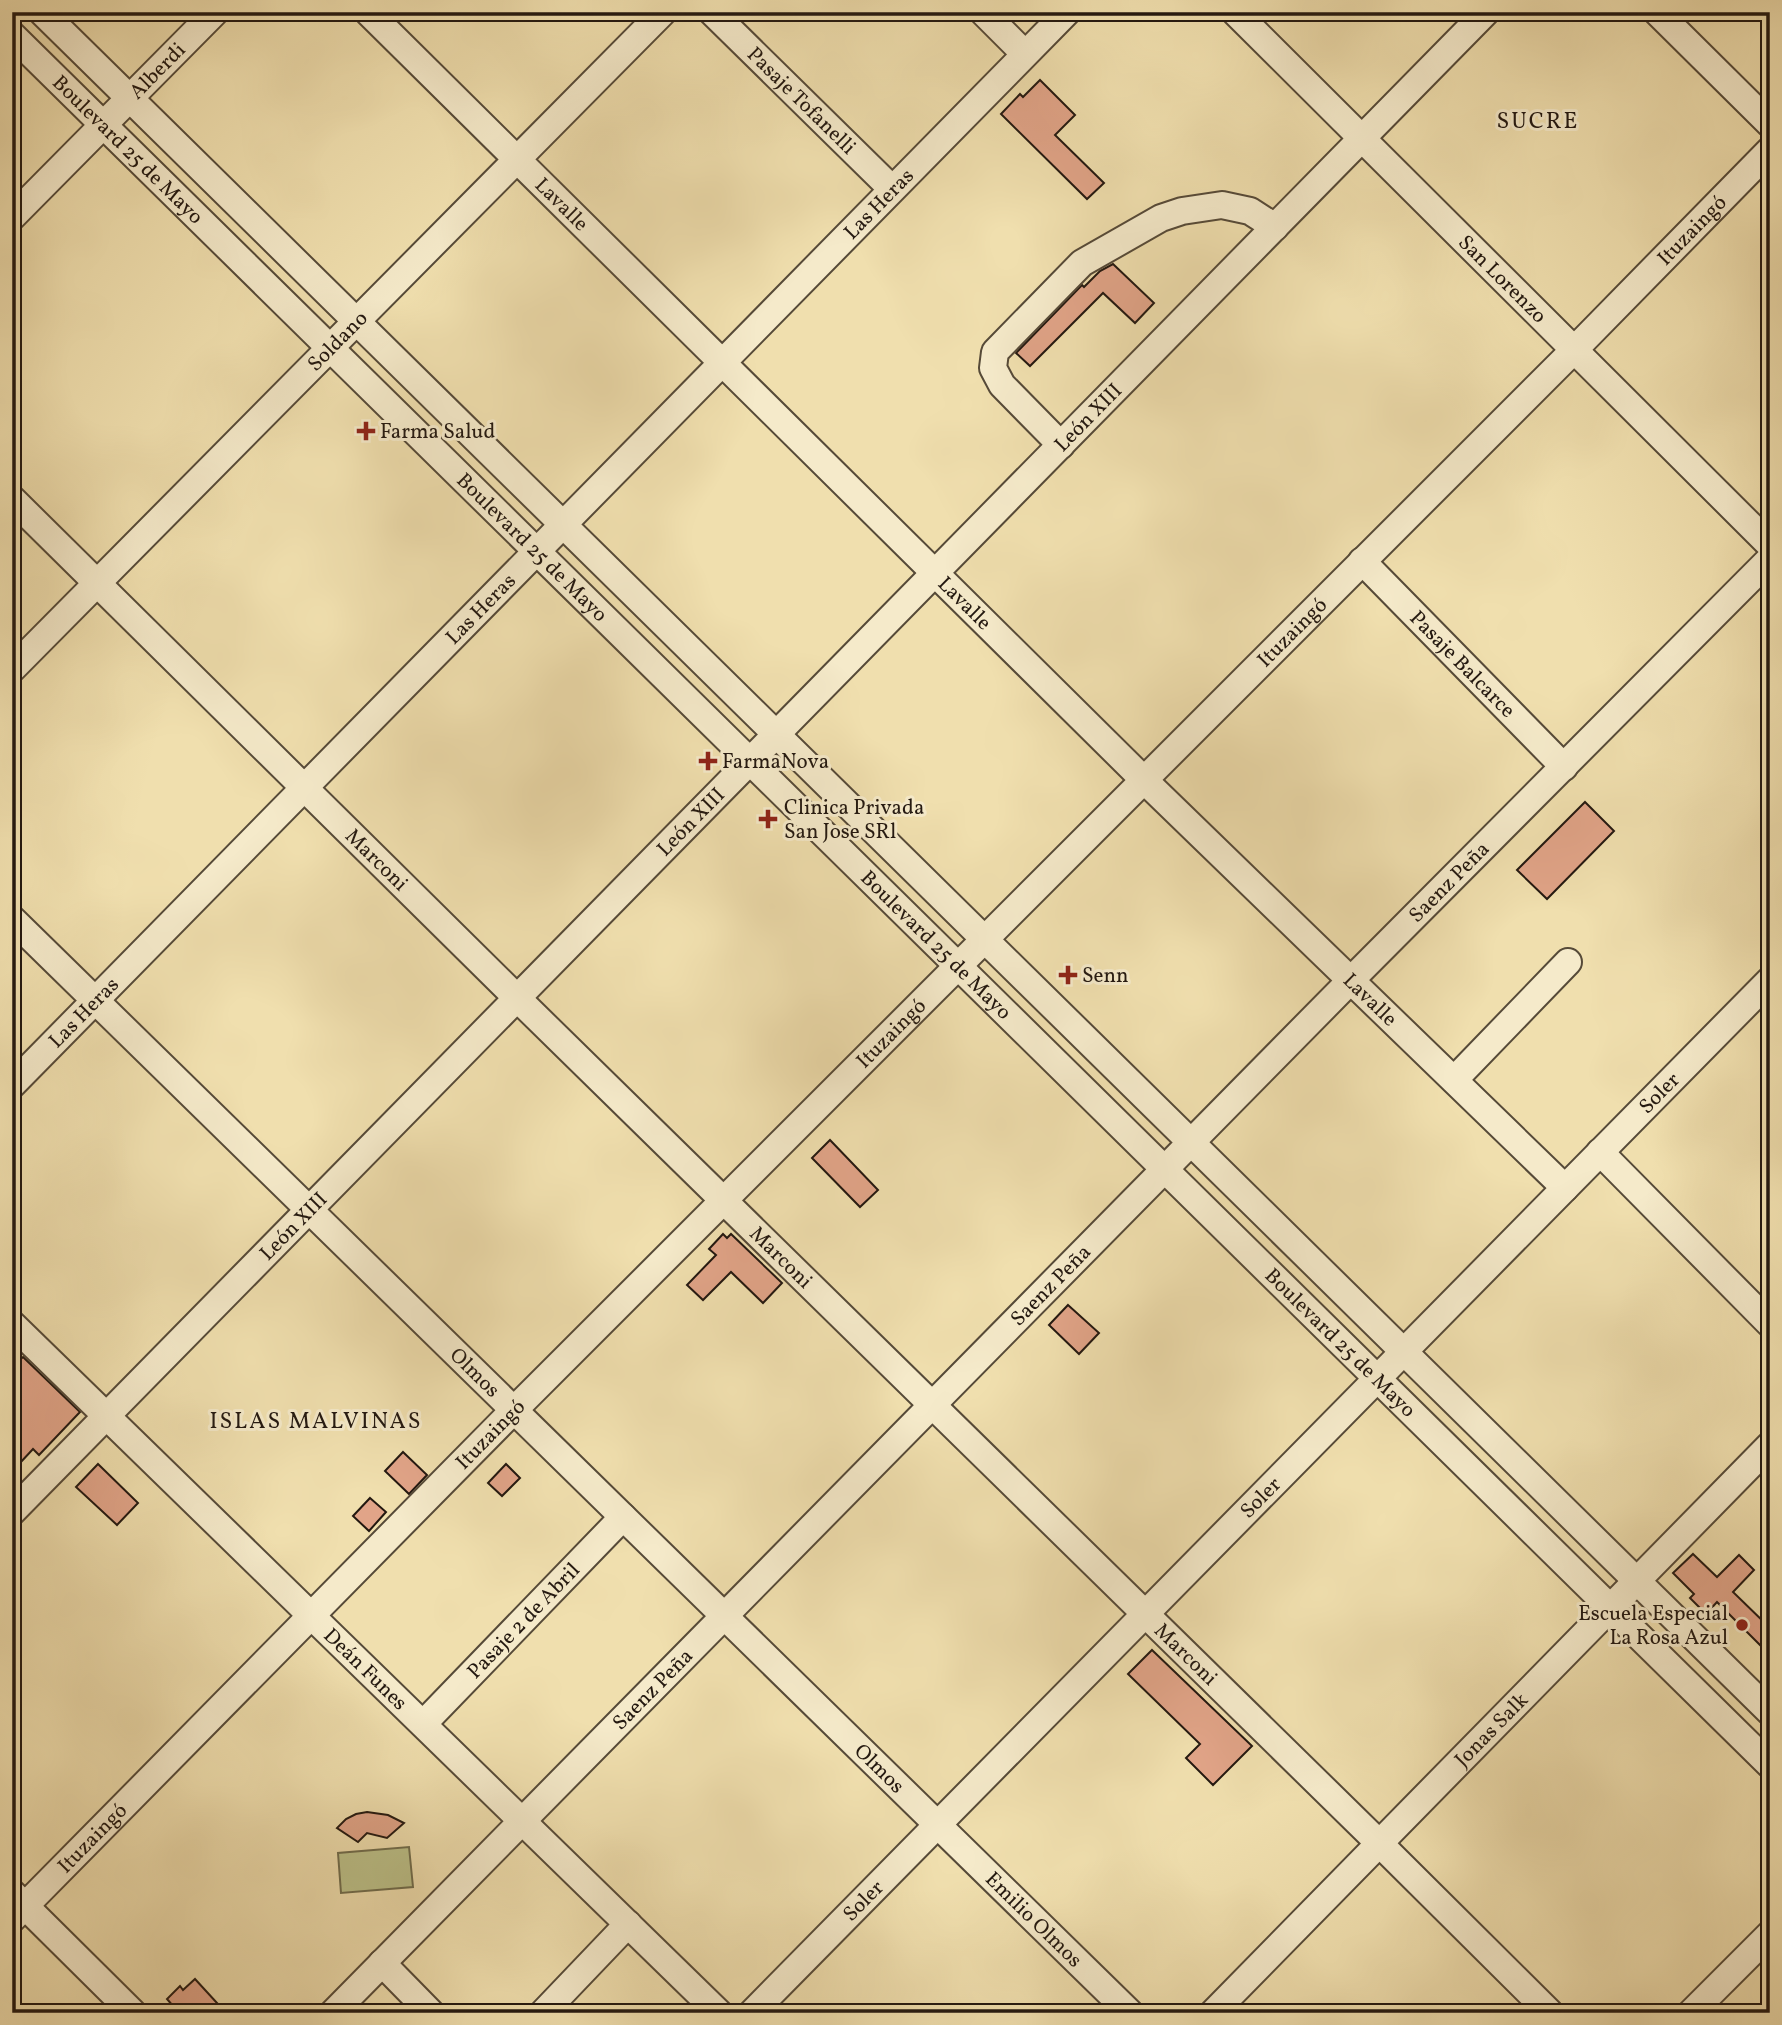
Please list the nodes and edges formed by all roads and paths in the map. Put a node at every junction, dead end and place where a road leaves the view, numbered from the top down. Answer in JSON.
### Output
{"nodes":[{"id":1,"x":42,"y":12,"type":"edge"},
{"id":2,"x":215,"y":12,"type":"edge"},
{"id":3,"x":368,"y":12,"type":"edge"},
{"id":4,"x":663,"y":12,"type":"edge"},
{"id":5,"x":712,"y":12,"type":"edge"},
{"id":6,"x":983,"y":12,"type":"edge"},
{"id":7,"x":1067,"y":12,"type":"edge"},
{"id":8,"x":1235,"y":12,"type":"edge"},
{"id":9,"x":1486,"y":12,"type":"edge"},
{"id":10,"x":1657,"y":12,"type":"edge"},
{"id":11,"x":12,"y":35,"type":"edge"},
{"id":12,"x":1025,"y":54,"type":"junction"},
{"id":13,"x":130,"y":98,"type":"junction"},
{"id":14,"x":1770,"y":124,"type":"edge"},
{"id":15,"x":103,"y":125,"type":"junction"},
{"id":16,"x":1363,"y":138,"type":"junction"},
{"id":17,"x":1770,"y":150,"type":"edge"},
{"id":18,"x":517,"y":160,"type":"junction"},
{"id":19,"x":892,"y":190,"type":"junction"},
{"id":20,"x":12,"y":217,"type":"edge"},
{"id":21,"x":1275,"y":227,"type":"junction"},
{"id":22,"x":356,"y":321,"type":"junction"},
{"id":23,"x":330,"y":348,"type":"junction"},
{"id":24,"x":1574,"y":349,"type":"junction"},
{"id":25,"x":722,"y":362,"type":"junction"},
{"id":26,"x":1061,"y":445,"type":"junction"},
{"id":27,"x":12,"y":499,"type":"edge"},
{"id":28,"x":563,"y":524,"type":"junction"},
{"id":29,"x":1770,"y":545,"type":"edge"},
{"id":30,"x":537,"y":551,"type":"junction"},
{"id":31,"x":1770,"y":559,"type":"edge"},
{"id":32,"x":1362,"y":561,"type":"junction"},
{"id":33,"x":935,"y":573,"type":"junction"},
{"id":34,"x":98,"y":583,"type":"junction"},
{"id":35,"x":12,"y":669,"type":"edge"},
{"id":36,"x":776,"y":734,"type":"junction"},
{"id":37,"x":750,"y":761,"type":"junction"},
{"id":38,"x":1564,"y":767,"type":"junction"},
{"id":39,"x":1144,"y":780,"type":"junction"},
{"id":40,"x":304,"y":787,"type":"junction"},
{"id":41,"x":12,"y":919,"type":"edge"},
{"id":42,"x":985,"y":940,"type":"junction"},
{"id":43,"x":1568,"y":962,"type":"dead end"},
{"id":44,"x":958,"y":966,"type":"junction"},
{"id":45,"x":1352,"y":980,"type":"junction"},
{"id":46,"x":1770,"y":980,"type":"edge"},
{"id":47,"x":517,"y":998,"type":"junction"},
{"id":48,"x":95,"y":1000,"type":"junction"},
{"id":49,"x":1454,"y":1080,"type":"junction"},
{"id":50,"x":12,"y":1085,"type":"edge"},
{"id":51,"x":1191,"y":1143,"type":"junction"},
{"id":52,"x":1600,"y":1152,"type":"junction"},
{"id":53,"x":1165,"y":1169,"type":"junction"},
{"id":54,"x":1565,"y":1188,"type":"junction"},
{"id":55,"x":723,"y":1201,"type":"junction"},
{"id":56,"x":309,"y":1210,"type":"junction"},
{"id":57,"x":12,"y":1324,"type":"edge"},
{"id":58,"x":1770,"y":1324,"type":"edge"},
{"id":59,"x":1404,"y":1352,"type":"junction"},
{"id":60,"x":1377,"y":1378,"type":"junction"},
{"id":61,"x":932,"y":1405,"type":"junction"},
{"id":62,"x":514,"y":1410,"type":"junction"},
{"id":63,"x":107,"y":1416,"type":"junction"},
{"id":64,"x":1770,"y":1445,"type":"edge"},
{"id":65,"x":12,"y":1512,"type":"edge"},
{"id":66,"x":623,"y":1517,"type":"junction"},
{"id":67,"x":1636,"y":1581,"type":"junction"},
{"id":68,"x":1610,"y":1608,"type":"junction"},
{"id":69,"x":1146,"y":1614,"type":"junction"},
{"id":70,"x":312,"y":1615,"type":"junction"},
{"id":71,"x":724,"y":1616,"type":"junction"},
{"id":72,"x":1770,"y":1712,"type":"edge"},
{"id":73,"x":423,"y":1724,"type":"junction"},
{"id":74,"x":1770,"y":1765,"type":"edge"},
{"id":75,"x":522,"y":1821,"type":"junction"},
{"id":76,"x":938,"y":1825,"type":"junction"},
{"id":77,"x":1380,"y":1843,"type":"junction"},
{"id":78,"x":17,"y":1906,"type":"edge"},
{"id":79,"x":628,"y":1924,"type":"junction"},
{"id":80,"x":1770,"y":1934,"type":"edge"},
{"id":81,"x":382,"y":1963,"type":"junction"},
{"id":82,"x":133,"y":2013,"type":"edge"},
{"id":83,"x":333,"y":2013,"type":"edge"},
{"id":84,"x":431,"y":2013,"type":"edge"},
{"id":85,"x":543,"y":2013,"type":"edge"},
{"id":86,"x":719,"y":2013,"type":"edge"},
{"id":87,"x":752,"y":2013,"type":"edge"},
{"id":88,"x":1130,"y":2013,"type":"edge"},
{"id":89,"x":1213,"y":2013,"type":"edge"},
{"id":90,"x":1550,"y":2013,"type":"edge"},
{"id":91,"x":1691,"y":2013,"type":"edge"}],
"edges":[{"from":1,"to":13,"type":"street","name":"Boulevard 25 de Mayo"},
{"from":2,"to":13,"type":"street","name":"Alberdi"},
{"from":3,"to":18,"type":"street","name":"Lavalle"},
{"from":4,"to":18,"type":"street","name":"Soldano"},
{"from":5,"to":19,"type":"street","name":"Pasaje Tofanelli"},
{"from":6,"to":12,"type":"street"},
{"from":7,"to":12,"type":"street","name":"Las Heras"},
{"from":8,"to":16,"type":"street","name":"San Lorenzo"},
{"from":9,"to":16,"type":"street","name":"León XIII"},
{"from":10,"to":14,"type":"street"},
{"from":11,"to":15,"type":"street","name":"Boulevard 25 de Mayo"},
{"from":12,"to":19,"type":"street","name":"Las Heras"},
{"from":13,"to":15,"type":"street","name":"Alberdi"},
{"from":13,"to":22,"type":"street","name":"Boulevard 25 de Mayo"},
{"from":15,"to":20,"type":"street","name":"Alberdi"},
{"from":15,"to":23,"type":"street","name":"Boulevard 25 de Mayo"},
{"from":16,"to":21,"type":"street","name":"León XIII"},
{"from":16,"to":24,"type":"street","name":"San Lorenzo"},
{"from":17,"to":24,"type":"street","name":"Ituzaingó"},
{"from":18,"to":22,"type":"street","name":"Soldano"},
{"from":18,"to":25,"type":"street","name":"Lavalle"},
{"from":19,"to":25,"type":"street","name":"Las Heras"},
{"from":21,"to":26,"type":"street","name":"León XIII"},
{"from":21,"to":26,"type":"street"},
{"from":22,"to":23,"type":"street","name":"Soldano"},
{"from":22,"to":28,"type":"street","name":"Boulevard 25 de Mayo"},
{"from":23,"to":30,"type":"street","name":"Boulevard 25 de Mayo"},
{"from":23,"to":34,"type":"street","name":"Soldano"},
{"from":24,"to":29,"type":"street","name":"San Lorenzo"},
{"from":24,"to":32,"type":"street","name":"Ituzaingó"},
{"from":25,"to":28,"type":"street","name":"Las Heras"},
{"from":25,"to":33,"type":"street","name":"Lavalle"},
{"from":26,"to":33,"type":"street","name":"León XIII"},
{"from":27,"to":34,"type":"street","name":"Marconi"},
{"from":28,"to":30,"type":"street","name":"Las Heras"},
{"from":28,"to":36,"type":"street","name":"Boulevard 25 de Mayo"},
{"from":30,"to":37,"type":"street","name":"Boulevard 25 de Mayo"},
{"from":30,"to":40,"type":"street","name":"Las Heras"},
{"from":31,"to":38,"type":"street","name":"Saenz Peña"},
{"from":32,"to":38,"type":"street","name":"Pasaje Balcarce"},
{"from":32,"to":39,"type":"street","name":"Ituzaingó"},
{"from":33,"to":36,"type":"street","name":"León XIII"},
{"from":33,"to":39,"type":"street","name":"Lavalle"},
{"from":34,"to":35,"type":"street","name":"Soldano"},
{"from":34,"to":40,"type":"street","name":"Marconi"},
{"from":36,"to":37,"type":"street","name":"León XIII"},
{"from":36,"to":42,"type":"street","name":"Boulevard 25 de Mayo"},
{"from":37,"to":44,"type":"street","name":"Boulevard 25 de Mayo"},
{"from":37,"to":47,"type":"street","name":"León XIII"},
{"from":38,"to":45,"type":"street","name":"Saenz Peña"},
{"from":39,"to":42,"type":"street","name":"Ituzaingó"},
{"from":39,"to":45,"type":"street","name":"Lavalle"},
{"from":40,"to":47,"type":"street","name":"Marconi"},
{"from":40,"to":48,"type":"street","name":"Las Heras"},
{"from":41,"to":48,"type":"street","name":"Olmos"},
{"from":42,"to":44,"type":"street","name":"Ituzaingó"},
{"from":42,"to":51,"type":"street","name":"Boulevard 25 de Mayo"},
{"from":43,"to":49,"type":"street"},
{"from":44,"to":53,"type":"street","name":"Boulevard 25 de Mayo"},
{"from":44,"to":55,"type":"street","name":"Ituzaingó"},
{"from":45,"to":49,"type":"street","name":"Lavalle"},
{"from":45,"to":51,"type":"street","name":"Saenz Peña"},
{"from":46,"to":52,"type":"street","name":"Soler"},
{"from":47,"to":55,"type":"street","name":"Marconi"},
{"from":47,"to":56,"type":"street","name":"León XIII"},
{"from":48,"to":50,"type":"street","name":"Las Heras"},
{"from":48,"to":56,"type":"street","name":"Olmos"},
{"from":49,"to":54,"type":"street","name":"Lavalle"},
{"from":51,"to":53,"type":"street","name":"Saenz Peña"},
{"from":51,"to":59,"type":"street","name":"Boulevard 25 de Mayo"},
{"from":52,"to":54,"type":"street","name":"Soler"},
{"from":52,"to":58,"type":"street"},
{"from":53,"to":60,"type":"street","name":"Boulevard 25 de Mayo"},
{"from":53,"to":61,"type":"street","name":"Saenz Peña"},
{"from":54,"to":59,"type":"street","name":"Soler"},
{"from":55,"to":61,"type":"street","name":"Marconi"},
{"from":55,"to":62,"type":"street","name":"Ituzaingó"},
{"from":56,"to":62,"type":"street","name":"Olmos"},
{"from":56,"to":63,"type":"street","name":"León XIII"},
{"from":57,"to":63,"type":"street","name":"Deán Funes"},
{"from":59,"to":60,"type":"street","name":"Soler"},
{"from":59,"to":67,"type":"street","name":"Boulevard 25 de Mayo"},
{"from":60,"to":68,"type":"street","name":"Boulevard 25 de Mayo"},
{"from":60,"to":69,"type":"street","name":"Soler"},
{"from":61,"to":69,"type":"street","name":"Marconi"},
{"from":61,"to":71,"type":"street","name":"Saenz Peña"},
{"from":62,"to":66,"type":"street","name":"Olmos"},
{"from":62,"to":70,"type":"street","name":"Ituzaingó"},
{"from":63,"to":65,"type":"street","name":"León XIII"},
{"from":63,"to":70,"type":"street","name":"Deán Funes"},
{"from":64,"to":67,"type":"street","name":"Jonas Salk"},
{"from":66,"to":71,"type":"street","name":"Olmos"},
{"from":66,"to":73,"type":"street","name":"Pasaje 2 de Abril"},
{"from":67,"to":68,"type":"street","name":"Jonas Salk"},
{"from":67,"to":72,"type":"street","name":"Boulevard 25 de Mayo"},
{"from":68,"to":74,"type":"street","name":"Boulevard 25 de Mayo"},
{"from":68,"to":77,"type":"street","name":"Jonas Salk"},
{"from":69,"to":76,"type":"street","name":"Soler"},
{"from":69,"to":77,"type":"street","name":"Marconi"},
{"from":70,"to":73,"type":"street","name":"Deán Funes"},
{"from":70,"to":78,"type":"street","name":"Ituzaingó"},
{"from":71,"to":75,"type":"street","name":"Saenz Peña"},
{"from":71,"to":76,"type":"street","name":"Olmos"},
{"from":73,"to":75,"type":"street","name":"Deán Funes"},
{"from":75,"to":79,"type":"street","name":"Deán Funes"},
{"from":75,"to":81,"type":"street","name":"Saenz Peña"},
{"from":76,"to":87,"type":"street","name":"Soler"},
{"from":76,"to":88,"type":"street","name":"Emilio Olmos"},
{"from":77,"to":89,"type":"street","name":"Jonas Salk"},
{"from":77,"to":90,"type":"street","name":"Marconi"},
{"from":78,"to":82,"type":"street"},
{"from":79,"to":85,"type":"street"},
{"from":79,"to":86,"type":"street","name":"Deán Funes"},
{"from":80,"to":91,"type":"street"},
{"from":81,"to":83,"type":"street","name":"Saenz Peña"},
{"from":81,"to":84,"type":"street"}]}
